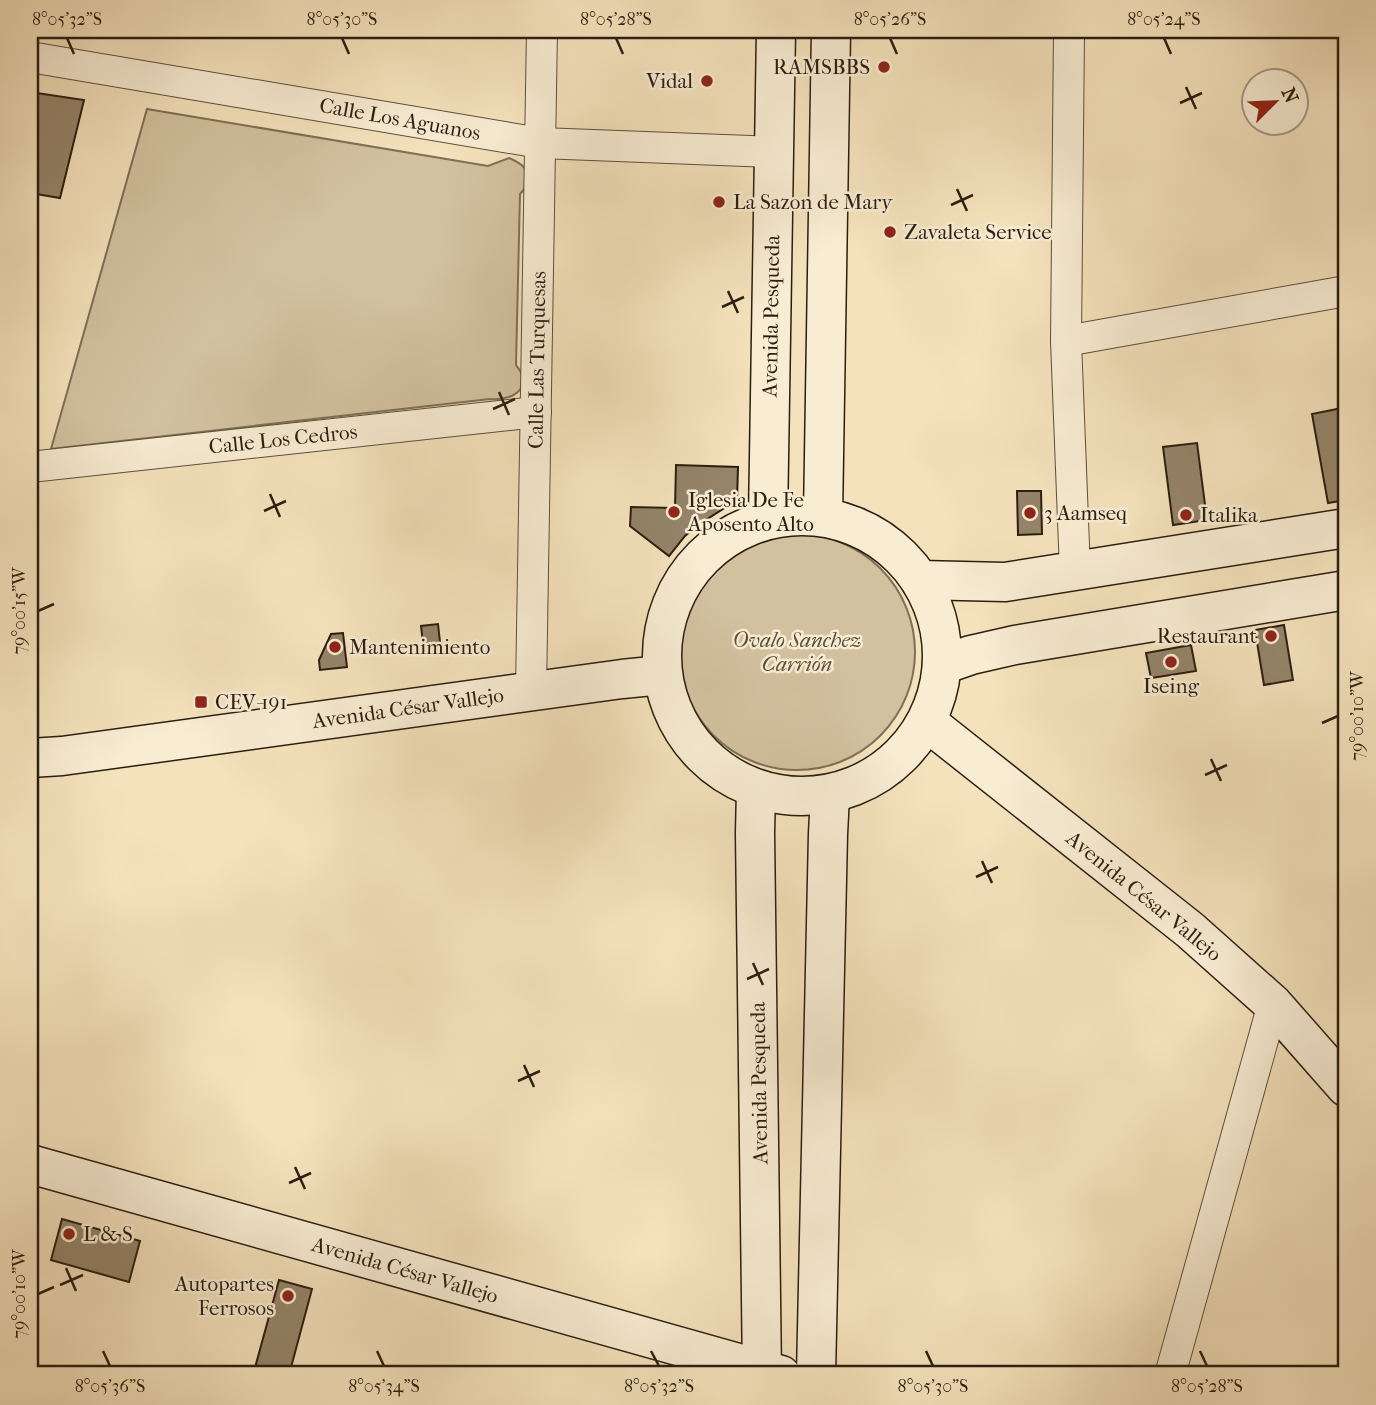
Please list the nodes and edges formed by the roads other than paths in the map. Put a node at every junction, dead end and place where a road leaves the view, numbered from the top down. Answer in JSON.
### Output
{"nodes":[{"id":1,"x":542,"y":30,"type":"edge"},
{"id":2,"x":776,"y":30,"type":"edge"},
{"id":3,"x":831,"y":30,"type":"edge"},
{"id":4,"x":1069,"y":30,"type":"edge"},
{"id":5,"x":30,"y":57,"type":"edge"},
{"id":6,"x":540,"y":143,"type":"junction"},
{"id":7,"x":774,"y":152,"type":"junction"},
{"id":8,"x":1346,"y":291,"type":"edge"},
{"id":9,"x":1066,"y":341,"type":"junction"},
{"id":10,"x":536,"y":412,"type":"junction"},
{"id":11,"x":30,"y":467,"type":"edge"},
{"id":12,"x":823,"y":517,"type":"junction"},
{"id":13,"x":768,"y":519,"type":"junction"},
{"id":14,"x":1346,"y":528,"type":"edge"},
{"id":15,"x":1075,"y":571,"type":"junction"},
{"id":16,"x":920,"y":580,"type":"junction"},
{"id":17,"x":1346,"y":590,"type":"edge"},
{"id":18,"x":942,"y":665,"type":"junction"},
{"id":19,"x":662,"y":675,"type":"junction"},
{"id":20,"x":531,"y":691,"type":"junction"},
{"id":21,"x":927,"y":722,"type":"junction"},
{"id":22,"x":30,"y":758,"type":"edge"},
{"id":23,"x":756,"y":790,"type":"junction"},
{"id":24,"x":830,"y":795,"type":"junction"},
{"id":25,"x":1273,"y":1004,"type":"junction"},
{"id":26,"x":1346,"y":1087,"type":"edge"},
{"id":27,"x":30,"y":1164,"type":"edge"},
{"id":28,"x":768,"y":1374,"type":"edge"},
{"id":29,"x":816,"y":1375,"type":"edge"},
{"id":30,"x":1170,"y":1375,"type":"edge"}],
"edges":[{"from":1,"to":6,"type":"street","name":"Calle Las Turquesas"},
{"from":2,"to":7,"type":"main road","name":"Avenida Pesqueda"},
{"from":3,"to":12,"type":"main road"},
{"from":4,"to":9,"type":"street"},
{"from":5,"to":6,"type":"street","name":"Calle Los Aguanos"},
{"from":6,"to":7,"type":"street","name":"Calle Los Aguanos"},
{"from":6,"to":10,"type":"street","name":"Calle Las Turquesas"},
{"from":7,"to":13,"type":"main road","name":"Avenida Pesqueda"},
{"from":8,"to":9,"type":"street"},
{"from":9,"to":15,"type":"street"},
{"from":10,"to":11,"type":"street","name":"Calle Los Cedros"},
{"from":10,"to":20,"type":"street","name":"Calle Las Turquesas"},
{"from":12,"to":13,"type":"main road"},
{"from":12,"to":16,"type":"main road"},
{"from":13,"to":19,"type":"main road"},
{"from":14,"to":15,"type":"main road"},
{"from":15,"to":16,"type":"main road"},
{"from":16,"to":18,"type":"main road"},
{"from":17,"to":18,"type":"main road"},
{"from":18,"to":21,"type":"main road"},
{"from":19,"to":20,"type":"main road","name":"Avenida César Vallejo"},
{"from":19,"to":23,"type":"main road"},
{"from":20,"to":22,"type":"main road","name":"Avenida César Vallejo"},
{"from":21,"to":24,"type":"main road"},
{"from":21,"to":25,"type":"main road","name":"Avenida César Vallejo"},
{"from":23,"to":24,"type":"main road"},
{"from":23,"to":28,"type":"main road","name":"Avenida Pesqueda"},
{"from":24,"to":29,"type":"main road"},
{"from":25,"to":26,"type":"main road","name":"Avenida César Vallejo"},
{"from":25,"to":30,"type":"street"},
{"from":27,"to":28,"type":"main road","name":"Avenida César Vallejo"}]}
